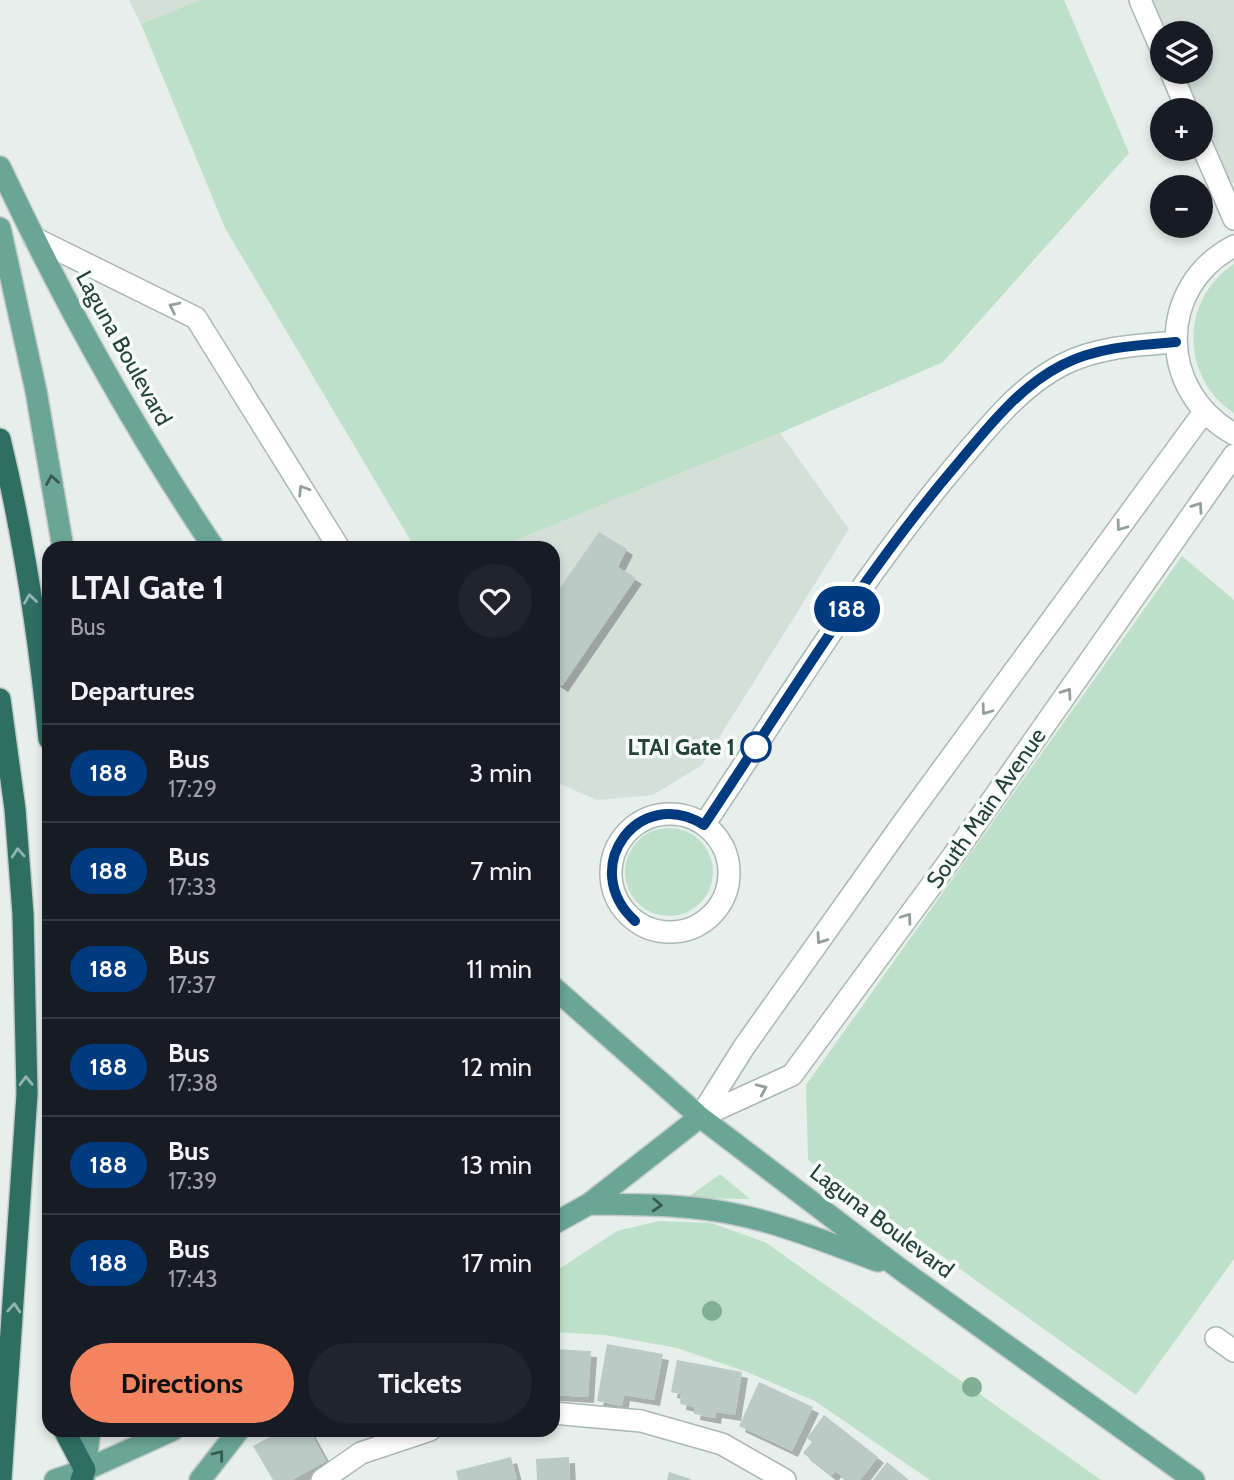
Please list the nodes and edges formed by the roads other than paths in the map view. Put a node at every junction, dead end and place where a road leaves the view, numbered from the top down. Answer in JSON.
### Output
{"nodes":[{"id":1,"x":1140,"y":0,"type":"edge"},
{"id":2,"x":1150,"y":23,"type":"edge"},
{"id":3,"x":1209,"y":161,"type":"edge"},
{"id":4,"x":0,"y":167,"type":"edge"},
{"id":5,"x":1234,"y":219,"type":"edge"},
{"id":6,"x":0,"y":228,"type":"edge"},
{"id":7,"x":34,"y":238,"type":"junction"},
{"id":8,"x":1234,"y":246,"type":"edge"},
{"id":9,"x":1176,"y":342,"type":"junction"},
{"id":10,"x":1204,"y":412,"type":"junction"},
{"id":11,"x":1234,"y":434,"type":"edge"},
{"id":12,"x":0,"y":439,"type":"edge"},
{"id":13,"x":1234,"y":455,"type":"edge"},
{"id":14,"x":62,"y":541,"type":"edge"},
{"id":15,"x":210,"y":541,"type":"edge"},
{"id":16,"x":335,"y":541,"type":"edge"},
{"id":17,"x":42,"y":685,"type":"edge"},
{"id":18,"x":0,"y":699,"type":"edge"},
{"id":19,"x":704,"y":825,"type":"junction"},
{"id":20,"x":560,"y":993,"type":"edge"},
{"id":21,"x":700,"y":1117,"type":"junction"},
{"id":22,"x":589,"y":1204,"type":"junction"},
{"id":23,"x":560,"y":1220,"type":"edge"},
{"id":24,"x":900,"y":1269,"type":"junction"},
{"id":25,"x":1216,"y":1338,"type":"dead end"},
{"id":26,"x":1234,"y":1351,"type":"edge"},
{"id":27,"x":560,"y":1414,"type":"edge"},
{"id":28,"x":67,"y":1437,"type":"edge"},
{"id":29,"x":89,"y":1437,"type":"edge"},
{"id":30,"x":160,"y":1437,"type":"edge"},
{"id":31,"x":234,"y":1437,"type":"edge"},
{"id":32,"x":409,"y":1437,"type":"edge"},
{"id":33,"x":83,"y":1477,"type":"edge"},
{"id":34,"x":1,"y":1480,"type":"edge"},
{"id":35,"x":55,"y":1480,"type":"edge"},
{"id":36,"x":200,"y":1480,"type":"edge"},
{"id":37,"x":322,"y":1480,"type":"edge"},
{"id":38,"x":785,"y":1480,"type":"edge"},
{"id":39,"x":1194,"y":1480,"type":"edge"}],
"edges":[{"from":1,"to":2,"type":"street"},
{"from":3,"to":5,"type":"street"},
{"from":4,"to":7,"type":"main road","name":"Laguna Boulevard"},
{"from":14,"to":6,"type":"main road","one_way":true},
{"from":7,"to":15,"type":"main road","name":"Laguna Boulevard"},
{"from":16,"to":7,"type":"street","one_way":true},
{"from":8,"to":9,"type":"street"},
{"from":9,"to":10,"type":"street"},
{"from":9,"to":19,"type":"street"},
{"from":10,"to":11,"type":"street"},
{"from":10,"to":21,"type":"street","one_way":true},
{"from":17,"to":12,"type":"highway","one_way":true},
{"from":21,"to":13,"type":"street","name":"South Main Avenue","one_way":true},
{"from":34,"to":18,"type":"highway","one_way":true},
{"from":19,"to":19,"type":"street"},
{"from":20,"to":21,"type":"main road","name":"Laguna Boulevard"},
{"from":21,"to":22,"type":"main road"},
{"from":21,"to":24,"type":"main road","name":"Laguna Boulevard"},
{"from":22,"to":23,"type":"main road"},
{"from":22,"to":24,"type":"main road","one_way":true},
{"from":24,"to":39,"type":"main road","name":"Laguna Boulevard"},
{"from":25,"to":26,"type":"street"},
{"from":27,"to":38,"type":"street"},
{"from":28,"to":33,"type":"highway"},
{"from":29,"to":33,"type":"main road"},
{"from":30,"to":33,"type":"main road"},
{"from":36,"to":31,"type":"main road","one_way":true},
{"from":32,"to":37,"type":"street"},
{"from":33,"to":35,"type":"main road"}]}
